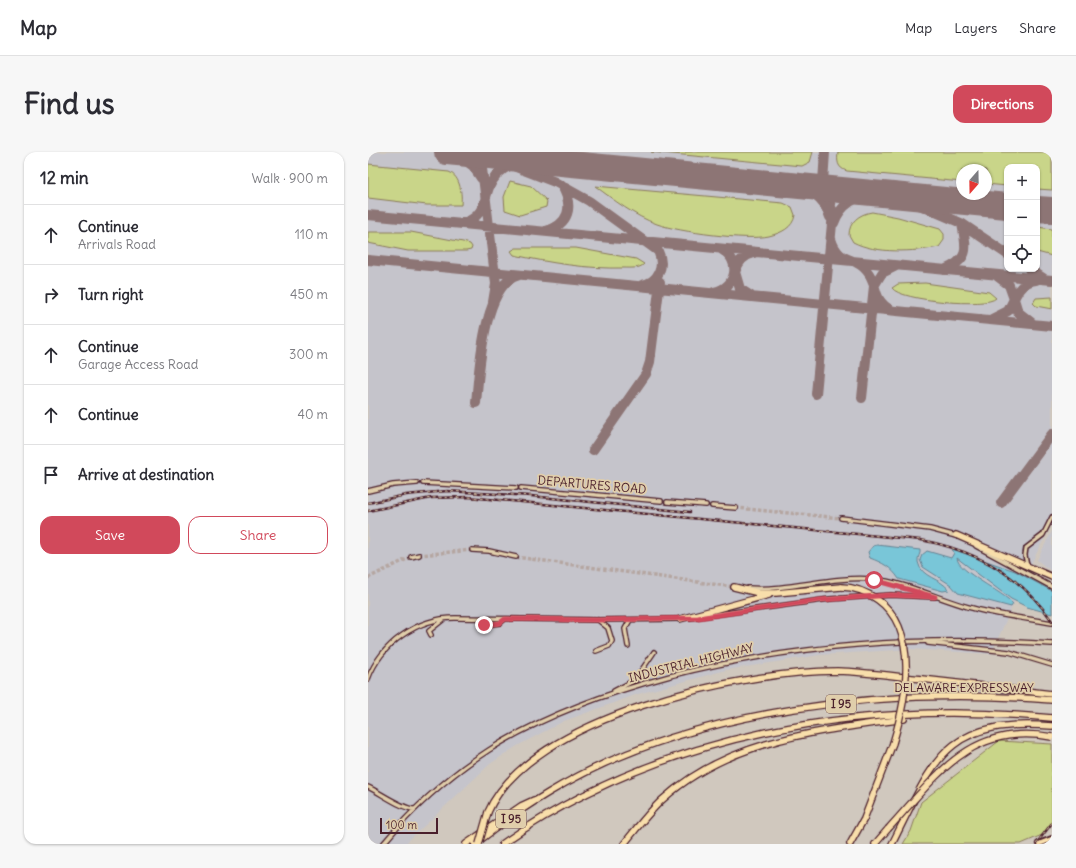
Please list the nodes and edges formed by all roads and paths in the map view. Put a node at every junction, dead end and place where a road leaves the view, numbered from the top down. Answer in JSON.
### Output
{"nodes":[{"id":1,"x":417,"y":483,"type":"dead end"},
{"id":2,"x":423,"y":483,"type":"dead end"},
{"id":3,"x":516,"y":488,"type":"dead end"},
{"id":4,"x":521,"y":488,"type":"dead end"},
{"id":5,"x":368,"y":491,"type":"edge"},
{"id":6,"x":661,"y":501,"type":"dead end"},
{"id":7,"x":667,"y":502,"type":"dead end"},
{"id":8,"x":706,"y":505,"type":"dead end"},
{"id":9,"x":712,"y":506,"type":"dead end"},
{"id":10,"x":736,"y":508,"type":"tunnel mouth"},
{"id":11,"x":1052,"y":517,"type":"edge"},
{"id":12,"x":841,"y":518,"type":"tunnel mouth"},
{"id":13,"x":956,"y":536,"type":"junction"},
{"id":14,"x":472,"y":550,"type":"tunnel mouth"},
{"id":15,"x":419,"y":555,"type":"tunnel mouth"},
{"id":16,"x":411,"y":557,"type":"tunnel mouth"},
{"id":17,"x":516,"y":557,"type":"tunnel mouth"},
{"id":18,"x":1027,"y":566,"type":"junction"},
{"id":19,"x":1052,"y":577,"type":"edge"},
{"id":20,"x":734,"y":587,"type":"joint"},
{"id":21,"x":1052,"y":587,"type":"edge"},
{"id":22,"x":781,"y":593,"type":"junction"},
{"id":23,"x":935,"y":597,"type":"junction"},
{"id":24,"x":445,"y":618,"type":"junction"},
{"id":25,"x":505,"y":619,"type":"junction"},
{"id":26,"x":680,"y":619,"type":"junction"},
{"id":27,"x":598,"y":620,"type":"junction"},
{"id":28,"x":630,"y":620,"type":"junction"},
{"id":29,"x":1052,"y":623,"type":"edge"},
{"id":30,"x":485,"y":630,"type":"dead end"},
{"id":31,"x":431,"y":635,"type":"dead end"},
{"id":32,"x":909,"y":642,"type":"junction"},
{"id":33,"x":1052,"y":644,"type":"edge"},
{"id":34,"x":628,"y":646,"type":"dead end"},
{"id":35,"x":596,"y":651,"type":"dead end"},
{"id":36,"x":654,"y":652,"type":"dead end"},
{"id":37,"x":1052,"y":665,"type":"edge"},
{"id":38,"x":368,"y":679,"type":"edge"},
{"id":39,"x":608,"y":694,"type":"junction"},
{"id":40,"x":1052,"y":694,"type":"edge"},
{"id":41,"x":1052,"y":700,"type":"edge"},
{"id":42,"x":939,"y":714,"type":"junction"},
{"id":43,"x":1052,"y":718,"type":"edge"},
{"id":44,"x":1052,"y":726,"type":"edge"},
{"id":45,"x":1052,"y":737,"type":"edge"},
{"id":46,"x":368,"y":787,"type":"edge"},
{"id":47,"x":547,"y":794,"type":"junction"},
{"id":48,"x":871,"y":800,"type":"junction"},
{"id":49,"x":415,"y":808,"type":"junction"},
{"id":50,"x":1052,"y":839,"type":"edge"},
{"id":51,"x":383,"y":844,"type":"edge"},
{"id":52,"x":466,"y":844,"type":"edge"},
{"id":53,"x":475,"y":844,"type":"edge"},
{"id":54,"x":480,"y":844,"type":"edge"},
{"id":55,"x":502,"y":844,"type":"edge"},
{"id":56,"x":624,"y":844,"type":"edge"},
{"id":57,"x":847,"y":844,"type":"edge"},
{"id":58,"x":850,"y":844,"type":"edge"},
{"id":59,"x":875,"y":844,"type":"edge"},
{"id":60,"x":892,"y":844,"type":"edge"},
{"id":61,"x":1038,"y":844,"type":"edge"}],
"edges":[{"from":1,"to":5,"type":"street"},
{"from":2,"to":3,"type":"street"},
{"from":4,"to":6,"type":"street","name":"DEPARTURES ROAD"},
{"from":7,"to":8,"type":"street"},
{"from":9,"to":10,"type":"street"},
{"from":11,"to":18,"type":"street"},
{"from":12,"to":13,"type":"street"},
{"from":13,"to":18,"type":"highway"},
{"from":13,"to":21,"type":"street"},
{"from":14,"to":17,"type":"street"},
{"from":15,"to":16,"type":"street"},
{"from":18,"to":19,"type":"highway"},
{"from":20,"to":22,"type":"highway"},
{"from":20,"to":23,"type":"street"},
{"from":22,"to":26,"type":"highway"},
{"from":22,"to":48,"type":"highway","bridge":true},
{"from":23,"to":26,"type":"street"},
{"from":23,"to":29,"type":"street"},
{"from":24,"to":25,"type":"street"},
{"from":24,"to":31,"type":"street"},
{"from":24,"to":38,"type":"street"},
{"from":25,"to":27,"type":"street"},
{"from":25,"to":30,"type":"street"},
{"from":26,"to":28,"type":"street"},
{"from":27,"to":28,"type":"street"},
{"from":27,"to":35,"type":"street"},
{"from":28,"to":34,"type":"street"},
{"from":32,"to":33,"type":"street","name":"INDUSTRIAL HIGHWAY"},
{"from":32,"to":37,"type":"street"},
{"from":32,"to":39,"type":"street","name":"INDUSTRIAL HIGHWAY"},
{"from":36,"to":39,"type":"street"},
{"from":39,"to":49,"type":"street","name":"INDUSTRIAL HIGHWAY"},
{"from":40,"to":54,"type":"highway","bridge":true},
{"from":41,"to":47,"type":"highway","name":"DELAWARE EXPRESSWAY","number":"I 95"},
{"from":42,"to":43,"type":"highway","number":"I 95"},
{"from":42,"to":55,"type":"highway","number":"I 95"},
{"from":42,"to":56,"type":"highway"},
{"from":44,"to":60,"type":"highway"},
{"from":45,"to":59,"type":"highway","bridge":true},
{"from":46,"to":49,"type":"street"},
{"from":47,"to":52,"type":"highway"},
{"from":47,"to":53,"type":"highway","name":"DELAWARE EXPRESSWAY","number":"I 95"},
{"from":48,"to":57,"type":"highway"},
{"from":48,"to":58,"type":"highway"},
{"from":49,"to":51,"type":"street","name":"INDUSTRIAL HIGHWAY"},
{"from":50,"to":61,"type":"main road"}]}
